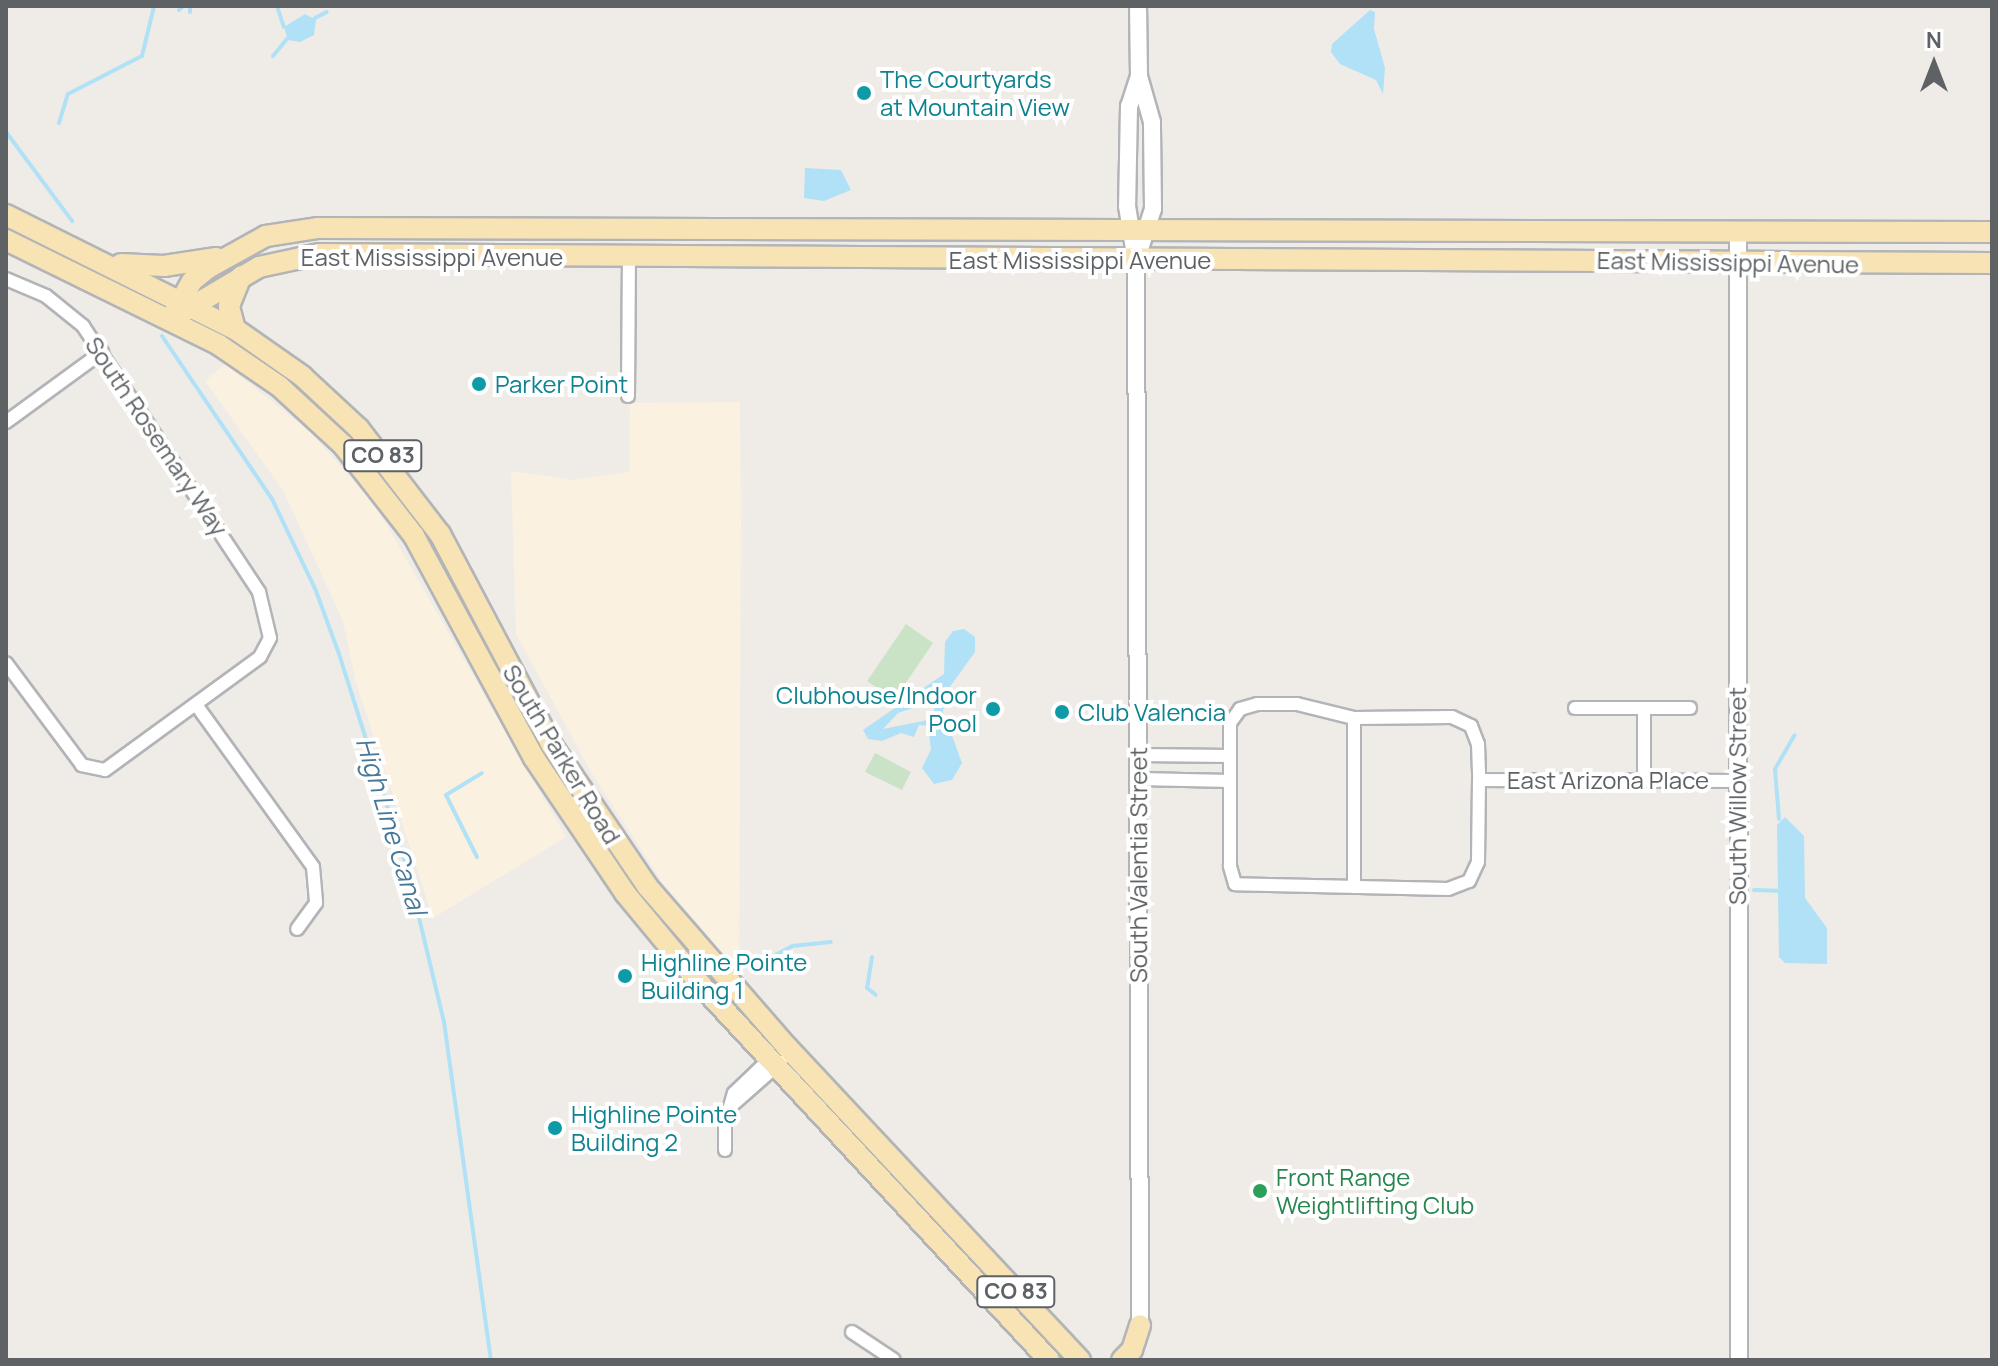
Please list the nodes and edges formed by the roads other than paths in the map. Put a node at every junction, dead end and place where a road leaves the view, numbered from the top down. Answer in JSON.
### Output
{"nodes":[{"id":1,"x":1138,"y":6,"type":"edge"},
{"id":2,"x":1139,"y":76,"type":"junction"},
{"id":3,"x":6,"y":215,"type":"edge"},
{"id":4,"x":1738,"y":231,"type":"junction"},
{"id":5,"x":1992,"y":232,"type":"edge"},
{"id":6,"x":1139,"y":233,"type":"junction"},
{"id":7,"x":6,"y":240,"type":"edge"},
{"id":8,"x":228,"y":256,"type":"junction"},
{"id":9,"x":629,"y":259,"type":"junction"},
{"id":10,"x":1738,"y":260,"type":"junction"},
{"id":11,"x":106,"y":261,"type":"junction"},
{"id":12,"x":1136,"y":261,"type":"junction"},
{"id":13,"x":1992,"y":263,"type":"edge"},
{"id":14,"x":241,"y":276,"type":"junction"},
{"id":15,"x":6,"y":279,"type":"edge"},
{"id":16,"x":186,"y":303,"type":"junction"},
{"id":17,"x":171,"y":319,"type":"junction"},
{"id":18,"x":235,"y":329,"type":"junction"},
{"id":19,"x":102,"y":352,"type":"junction"},
{"id":20,"x":628,"y":396,"type":"dead end"},
{"id":21,"x":6,"y":422,"type":"edge"},
{"id":22,"x":6,"y":663,"type":"edge"},
{"id":23,"x":197,"y":706,"type":"junction"},
{"id":24,"x":1575,"y":708,"type":"dead end"},
{"id":25,"x":1644,"y":708,"type":"junction"},
{"id":26,"x":1690,"y":708,"type":"dead end"},
{"id":27,"x":1354,"y":718,"type":"junction"},
{"id":28,"x":1139,"y":755,"type":"junction"},
{"id":29,"x":1230,"y":756,"type":"junction"},
{"id":30,"x":1139,"y":779,"type":"junction"},
{"id":31,"x":1479,"y":780,"type":"junction"},
{"id":32,"x":1644,"y":780,"type":"junction"},
{"id":33,"x":1230,"y":781,"type":"junction"},
{"id":34,"x":1737,"y":781,"type":"junction"},
{"id":35,"x":1354,"y":887,"type":"junction"},
{"id":36,"x":297,"y":929,"type":"dead end"},
{"id":37,"x":789,"y":1049,"type":"junction"},
{"id":38,"x":773,"y":1063,"type":"junction"},
{"id":39,"x":725,"y":1150,"type":"dead end"},
{"id":40,"x":1140,"y":1325,"type":"joint"},
{"id":41,"x":852,"y":1332,"type":"dead end"},
{"id":42,"x":1136,"y":1359,"type":"edge"},
{"id":43,"x":894,"y":1360,"type":"edge"},
{"id":44,"x":1049,"y":1360,"type":"edge"},
{"id":45,"x":1080,"y":1360,"type":"edge"},
{"id":46,"x":1739,"y":1360,"type":"edge"}],
"edges":[{"from":1,"to":2,"type":"street","name":"South Valentia Street"},
{"from":2,"to":6,"type":"street","name":"South Valentia Street"},
{"from":2,"to":6,"type":"street","name":"South Valentia Street"},
{"from":3,"to":11,"type":"main road","name":"South Parker Road","number":"CO 83"},
{"from":4,"to":5,"type":"main road","name":"East Mississippi Avenue"},
{"from":4,"to":6,"type":"main road","name":"East Mississippi Avenue"},
{"from":4,"to":10,"type":"street","name":"South Willow Street"},
{"from":6,"to":8,"type":"main road","name":"East Mississippi Avenue"},
{"from":6,"to":12,"type":"street","name":"South Valentia Street"},
{"from":7,"to":17,"type":"main road","name":"South Parker Road","number":"CO 83"},
{"from":8,"to":11,"type":"main road"},
{"from":8,"to":16,"type":"main road","name":"East Mississippi Avenue"},
{"from":9,"to":12,"type":"main road","name":"East Mississippi Avenue"},
{"from":9,"to":14,"type":"main road","name":"East Mississippi Avenue"},
{"from":9,"to":20,"type":"street"},
{"from":10,"to":12,"type":"main road","name":"East Mississippi Avenue"},
{"from":10,"to":13,"type":"main road","name":"East Mississippi Avenue"},
{"from":10,"to":34,"type":"street","name":"South Willow Street"},
{"from":11,"to":16,"type":"main road","name":"South Parker Road","number":"CO 83"},
{"from":12,"to":28,"type":"street","name":"South Valentia Street"},
{"from":14,"to":16,"type":"main road","name":"East Mississippi Avenue"},
{"from":14,"to":18,"type":"main road"},
{"from":15,"to":19,"type":"street","name":"South Rosemary Way"},
{"from":16,"to":17,"type":"main road","name":"East Mississippi Avenue"},
{"from":16,"to":18,"type":"main road","name":"South Parker Road","number":"CO 83"},
{"from":17,"to":38,"type":"main road","name":"South Parker Road","number":"CO 83"},
{"from":18,"to":37,"type":"main road","name":"South Parker Road","number":"CO 83"},
{"from":19,"to":21,"type":"street"},
{"from":19,"to":23,"type":"street","name":"South Rosemary Way"},
{"from":22,"to":23,"type":"street"},
{"from":23,"to":36,"type":"street"},
{"from":24,"to":25,"type":"street"},
{"from":25,"to":26,"type":"street"},
{"from":25,"to":32,"type":"street"},
{"from":27,"to":29,"type":"street"},
{"from":27,"to":31,"type":"street"},
{"from":27,"to":35,"type":"street"},
{"from":28,"to":29,"type":"street"},
{"from":28,"to":30,"type":"street","name":"South Valentia Street"},
{"from":29,"to":33,"type":"street"},
{"from":30,"to":33,"type":"street"},
{"from":30,"to":40,"type":"street","name":"South Valentia Street"},
{"from":31,"to":32,"type":"street","name":"East Arizona Place"},
{"from":31,"to":35,"type":"street"},
{"from":32,"to":34,"type":"street","name":"East Arizona Place"},
{"from":33,"to":35,"type":"street"},
{"from":34,"to":46,"type":"street","name":"South Willow Street"},
{"from":37,"to":38,"type":"street"},
{"from":37,"to":45,"type":"main road","name":"South Parker Road","number":"CO 83"},
{"from":38,"to":39,"type":"street"},
{"from":38,"to":44,"type":"main road","name":"South Parker Road","number":"CO 83"},
{"from":40,"to":42,"type":"main road"},
{"from":41,"to":43,"type":"street"}]}
